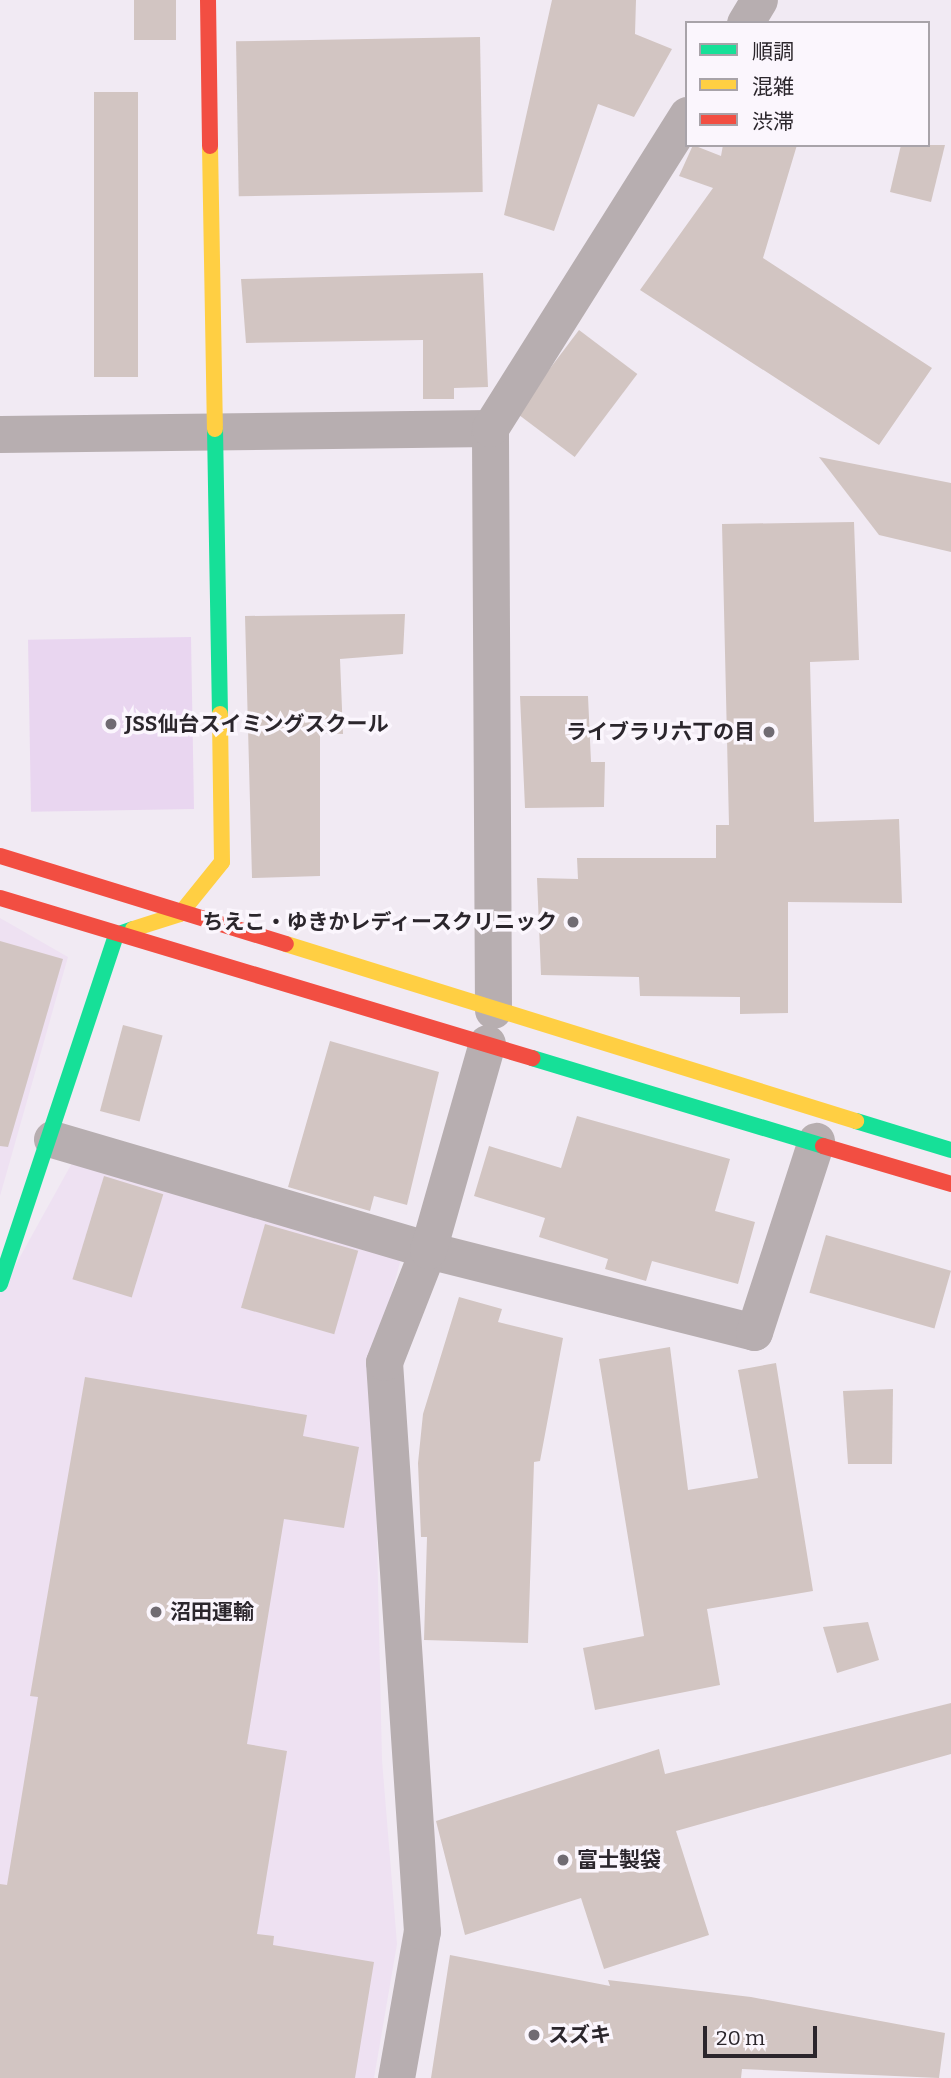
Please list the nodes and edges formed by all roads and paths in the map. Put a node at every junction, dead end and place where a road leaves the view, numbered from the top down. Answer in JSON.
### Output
{"nodes":[{"id":1,"x":208,"y":0,"type":"edge"},
{"id":2,"x":759,"y":0,"type":"edge"},
{"id":3,"x":746,"y":21,"type":"edge"},
{"id":4,"x":685,"y":118,"type":"edge"},
{"id":5,"x":490,"y":428,"type":"junction"},
{"id":6,"x":215,"y":430,"type":"junction"},
{"id":7,"x":0,"y":434,"type":"edge"},
{"id":8,"x":0,"y":856,"type":"edge"},
{"id":9,"x":0,"y":898,"type":"edge"},
{"id":10,"x":180,"y":914,"type":"junction"},
{"id":11,"x":116,"y":935,"type":"junction"},
{"id":12,"x":490,"y":1026,"type":"junction"},
{"id":13,"x":52,"y":1139,"type":"junction"},
{"id":14,"x":816,"y":1141,"type":"junction"},
{"id":15,"x":951,"y":1150,"type":"edge"},
{"id":16,"x":951,"y":1184,"type":"edge"},
{"id":17,"x":428,"y":1250,"type":"junction"},
{"id":18,"x":0,"y":1283,"type":"edge"},
{"id":19,"x":396,"y":2078,"type":"edge"}],
"edges":[{"from":1,"to":6,"type":"street"},
{"from":2,"to":3,"type":"street"},
{"from":4,"to":5,"type":"street"},
{"from":5,"to":6,"type":"street"},
{"from":5,"to":12,"type":"street"},
{"from":6,"to":7,"type":"street"},
{"from":6,"to":10,"type":"street"},
{"from":8,"to":10,"type":"street"},
{"from":9,"to":11,"type":"street"},
{"from":10,"to":11,"type":"street"},
{"from":10,"to":12,"type":"street"},
{"from":11,"to":12,"type":"street"},
{"from":11,"to":13,"type":"street"},
{"from":12,"to":14,"type":"street"},
{"from":12,"to":15,"type":"street"},
{"from":12,"to":17,"type":"street"},
{"from":13,"to":17,"type":"street"},
{"from":13,"to":18,"type":"street"},
{"from":14,"to":16,"type":"street"},
{"from":14,"to":17,"type":"street"},
{"from":17,"to":19,"type":"street"}]}
